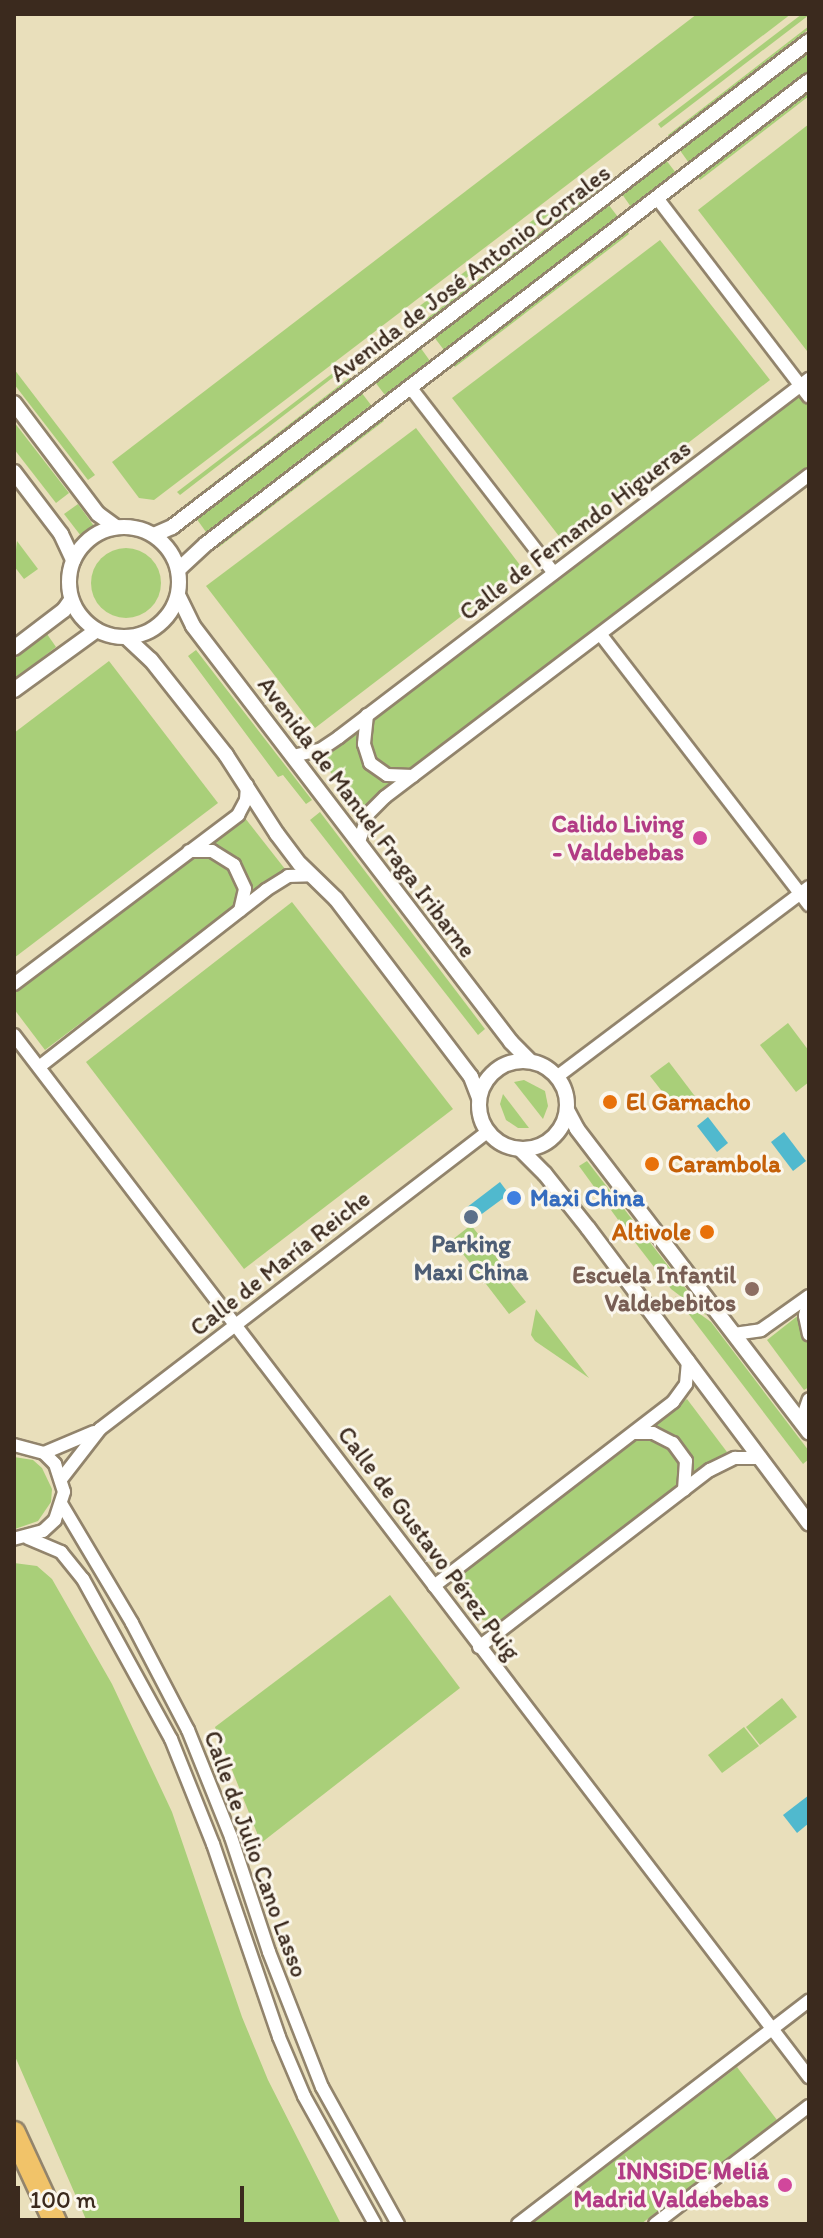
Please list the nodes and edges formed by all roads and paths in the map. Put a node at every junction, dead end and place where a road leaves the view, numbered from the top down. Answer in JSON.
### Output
{"nodes":[{"id":1,"x":809,"y":41,"type":"edge"},
{"id":2,"x":809,"y":81,"type":"edge"},
{"id":3,"x":657,"y":198,"type":"junction"},
{"id":4,"x":805,"y":382,"type":"edge"},
{"id":5,"x":410,"y":387,"type":"junction"},
{"id":6,"x":809,"y":397,"type":"edge"},
{"id":7,"x":14,"y":403,"type":"edge"},
{"id":8,"x":14,"y":472,"type":"edge"},
{"id":9,"x":809,"y":475,"type":"edge"},
{"id":10,"x":116,"y":527,"type":"junction"},
{"id":11,"x":154,"y":535,"type":"junction"},
{"id":12,"x":73,"y":560,"type":"junction"},
{"id":13,"x":178,"y":570,"type":"junction"},
{"id":14,"x":554,"y":573,"type":"junction"},
{"id":15,"x":178,"y":595,"type":"junction"},
{"id":16,"x":71,"y":600,"type":"junction"},
{"id":17,"x":97,"y":630,"type":"junction"},
{"id":18,"x":601,"y":635,"type":"junction"},
{"id":19,"x":126,"y":637,"type":"junction"},
{"id":20,"x":14,"y":648,"type":"edge"},
{"id":21,"x":14,"y":690,"type":"edge"},
{"id":22,"x":367,"y":715,"type":"junction"},
{"id":23,"x":293,"y":756,"type":"junction"},
{"id":24,"x":414,"y":776,"type":"junction"},
{"id":25,"x":247,"y":785,"type":"junction"},
{"id":26,"x":359,"y":842,"type":"junction"},
{"id":27,"x":189,"y":851,"type":"junction"},
{"id":28,"x":311,"y":875,"type":"junction"},
{"id":29,"x":805,"y":890,"type":"edge"},
{"id":30,"x":809,"y":905,"type":"edge"},
{"id":31,"x":240,"y":910,"type":"junction"},
{"id":32,"x":14,"y":984,"type":"edge"},
{"id":33,"x":14,"y":1035,"type":"edge"},
{"id":34,"x":529,"y":1060,"type":"junction"},
{"id":35,"x":39,"y":1067,"type":"junction"},
{"id":36,"x":558,"y":1076,"type":"junction"},
{"id":37,"x":479,"y":1098,"type":"junction"},
{"id":38,"x":567,"y":1110,"type":"junction"},
{"id":39,"x":487,"y":1132,"type":"junction"},
{"id":40,"x":520,"y":1149,"type":"junction"},
{"id":41,"x":809,"y":1297,"type":"edge"},
{"id":42,"x":236,"y":1325,"type":"junction"},
{"id":43,"x":734,"y":1334,"type":"junction"},
{"id":44,"x":809,"y":1335,"type":"edge"},
{"id":45,"x":688,"y":1360,"type":"junction"},
{"id":46,"x":809,"y":1399,"type":"edge"},
{"id":47,"x":805,"y":1427,"type":"edge"},
{"id":48,"x":100,"y":1429,"type":"junction"},
{"id":49,"x":634,"y":1433,"type":"junction"},
{"id":50,"x":14,"y":1445,"type":"edge"},
{"id":51,"x":44,"y":1453,"type":"junction"},
{"id":52,"x":761,"y":1458,"type":"junction"},
{"id":53,"x":62,"y":1478,"type":"junction"},
{"id":54,"x":684,"y":1490,"type":"junction"},
{"id":55,"x":62,"y":1505,"type":"junction"},
{"id":56,"x":809,"y":1523,"type":"edge"},
{"id":57,"x":28,"y":1538,"type":"junction"},
{"id":58,"x":14,"y":1539,"type":"edge"},
{"id":59,"x":434,"y":1586,"type":"junction"},
{"id":60,"x":479,"y":1647,"type":"junction"},
{"id":61,"x":809,"y":2001,"type":"edge"},
{"id":62,"x":772,"y":2029,"type":"junction"},
{"id":63,"x":809,"y":2077,"type":"edge"},
{"id":64,"x":809,"y":2106,"type":"edge"},
{"id":65,"x":14,"y":2133,"type":"edge"},
{"id":66,"x":56,"y":2224,"type":"edge"},
{"id":67,"x":375,"y":2224,"type":"edge"},
{"id":68,"x":398,"y":2224,"type":"edge"},
{"id":69,"x":518,"y":2224,"type":"edge"},
{"id":70,"x":655,"y":2224,"type":"edge"}],
"edges":[{"from":1,"to":11,"type":"street","name":"Avenida de José Antonio Corrales"},
{"from":2,"to":3,"type":"street"},
{"from":3,"to":4,"type":"street"},
{"from":3,"to":5,"type":"street"},
{"from":4,"to":6,"type":"street"},
{"from":4,"to":14,"type":"street","name":"Calle de Fernando Higueras"},
{"from":5,"to":13,"type":"street"},
{"from":5,"to":14,"type":"street"},
{"from":7,"to":10,"type":"street"},
{"from":8,"to":12,"type":"street"},
{"from":9,"to":18,"type":"street"},
{"from":10,"to":11,"type":"street"},
{"from":10,"to":12,"type":"street"},
{"from":11,"to":13,"type":"street"},
{"from":12,"to":16,"type":"street"},
{"from":13,"to":15,"type":"street"},
{"from":14,"to":22,"type":"street","name":"Calle de Fernando Higueras"},
{"from":15,"to":19,"type":"street"},
{"from":15,"to":23,"type":"street","name":"Avenida de Manuel Fraga Iribarne"},
{"from":16,"to":17,"type":"street"},
{"from":16,"to":20,"type":"street"},
{"from":17,"to":19,"type":"street"},
{"from":17,"to":21,"type":"street"},
{"from":18,"to":24,"type":"street"},
{"from":18,"to":29,"type":"street"},
{"from":19,"to":25,"type":"street"},
{"from":22,"to":23,"type":"street","name":"Calle de Fernando Higueras"},
{"from":22,"to":24,"type":"street"},
{"from":23,"to":26,"type":"street","name":"Avenida de Manuel Fraga Iribarne"},
{"from":24,"to":26,"type":"street"},
{"from":25,"to":27,"type":"street"},
{"from":25,"to":28,"type":"street"},
{"from":26,"to":34,"type":"street","name":"Avenida de Manuel Fraga Iribarne"},
{"from":27,"to":31,"type":"street"},
{"from":27,"to":32,"type":"street"},
{"from":28,"to":31,"type":"street"},
{"from":28,"to":37,"type":"street"},
{"from":29,"to":30,"type":"street"},
{"from":29,"to":36,"type":"street"},
{"from":31,"to":35,"type":"street"},
{"from":33,"to":35,"type":"street","name":"Calle de Gustavo Pérez Puig"},
{"from":34,"to":36,"type":"street"},
{"from":34,"to":37,"type":"street"},
{"from":35,"to":42,"type":"street","name":"Calle de Gustavo Pérez Puig"},
{"from":36,"to":38,"type":"street"},
{"from":37,"to":39,"type":"street"},
{"from":38,"to":40,"type":"street"},
{"from":38,"to":43,"type":"street"},
{"from":39,"to":40,"type":"street"},
{"from":39,"to":42,"type":"street","name":"Calle de María Reiche"},
{"from":40,"to":45,"type":"street"},
{"from":41,"to":43,"type":"street"},
{"from":41,"to":44,"type":"street"},
{"from":42,"to":48,"type":"street","name":"Calle de María Reiche"},
{"from":42,"to":59,"type":"street","name":"Calle de Gustavo Pérez Puig"},
{"from":43,"to":47,"type":"street"},
{"from":45,"to":49,"type":"street"},
{"from":45,"to":52,"type":"street"},
{"from":46,"to":47,"type":"street"},
{"from":48,"to":51,"type":"street","name":"Calle de María Reiche"},
{"from":48,"to":53,"type":"street","name":"Calle de María Reiche"},
{"from":49,"to":54,"type":"street"},
{"from":49,"to":59,"type":"street"},
{"from":50,"to":51,"type":"street"},
{"from":51,"to":53,"type":"street"},
{"from":52,"to":54,"type":"street"},
{"from":52,"to":56,"type":"street"},
{"from":53,"to":55,"type":"street"},
{"from":54,"to":60,"type":"street"},
{"from":55,"to":57,"type":"street"},
{"from":55,"to":68,"type":"street","name":"Calle de Julio Cano Lasso"},
{"from":57,"to":58,"type":"street"},
{"from":57,"to":67,"type":"street","name":"Calle de Julio Cano Lasso"},
{"from":59,"to":60,"type":"street","name":"Calle de Gustavo Pérez Puig"},
{"from":60,"to":62,"type":"street","name":"Calle de Gustavo Pérez Puig"},
{"from":61,"to":62,"type":"street"},
{"from":62,"to":63,"type":"street","name":"Calle de Gustavo Pérez Puig"},
{"from":62,"to":69,"type":"street"},
{"from":64,"to":70,"type":"street"},
{"from":65,"to":66,"type":"highway"}]}
